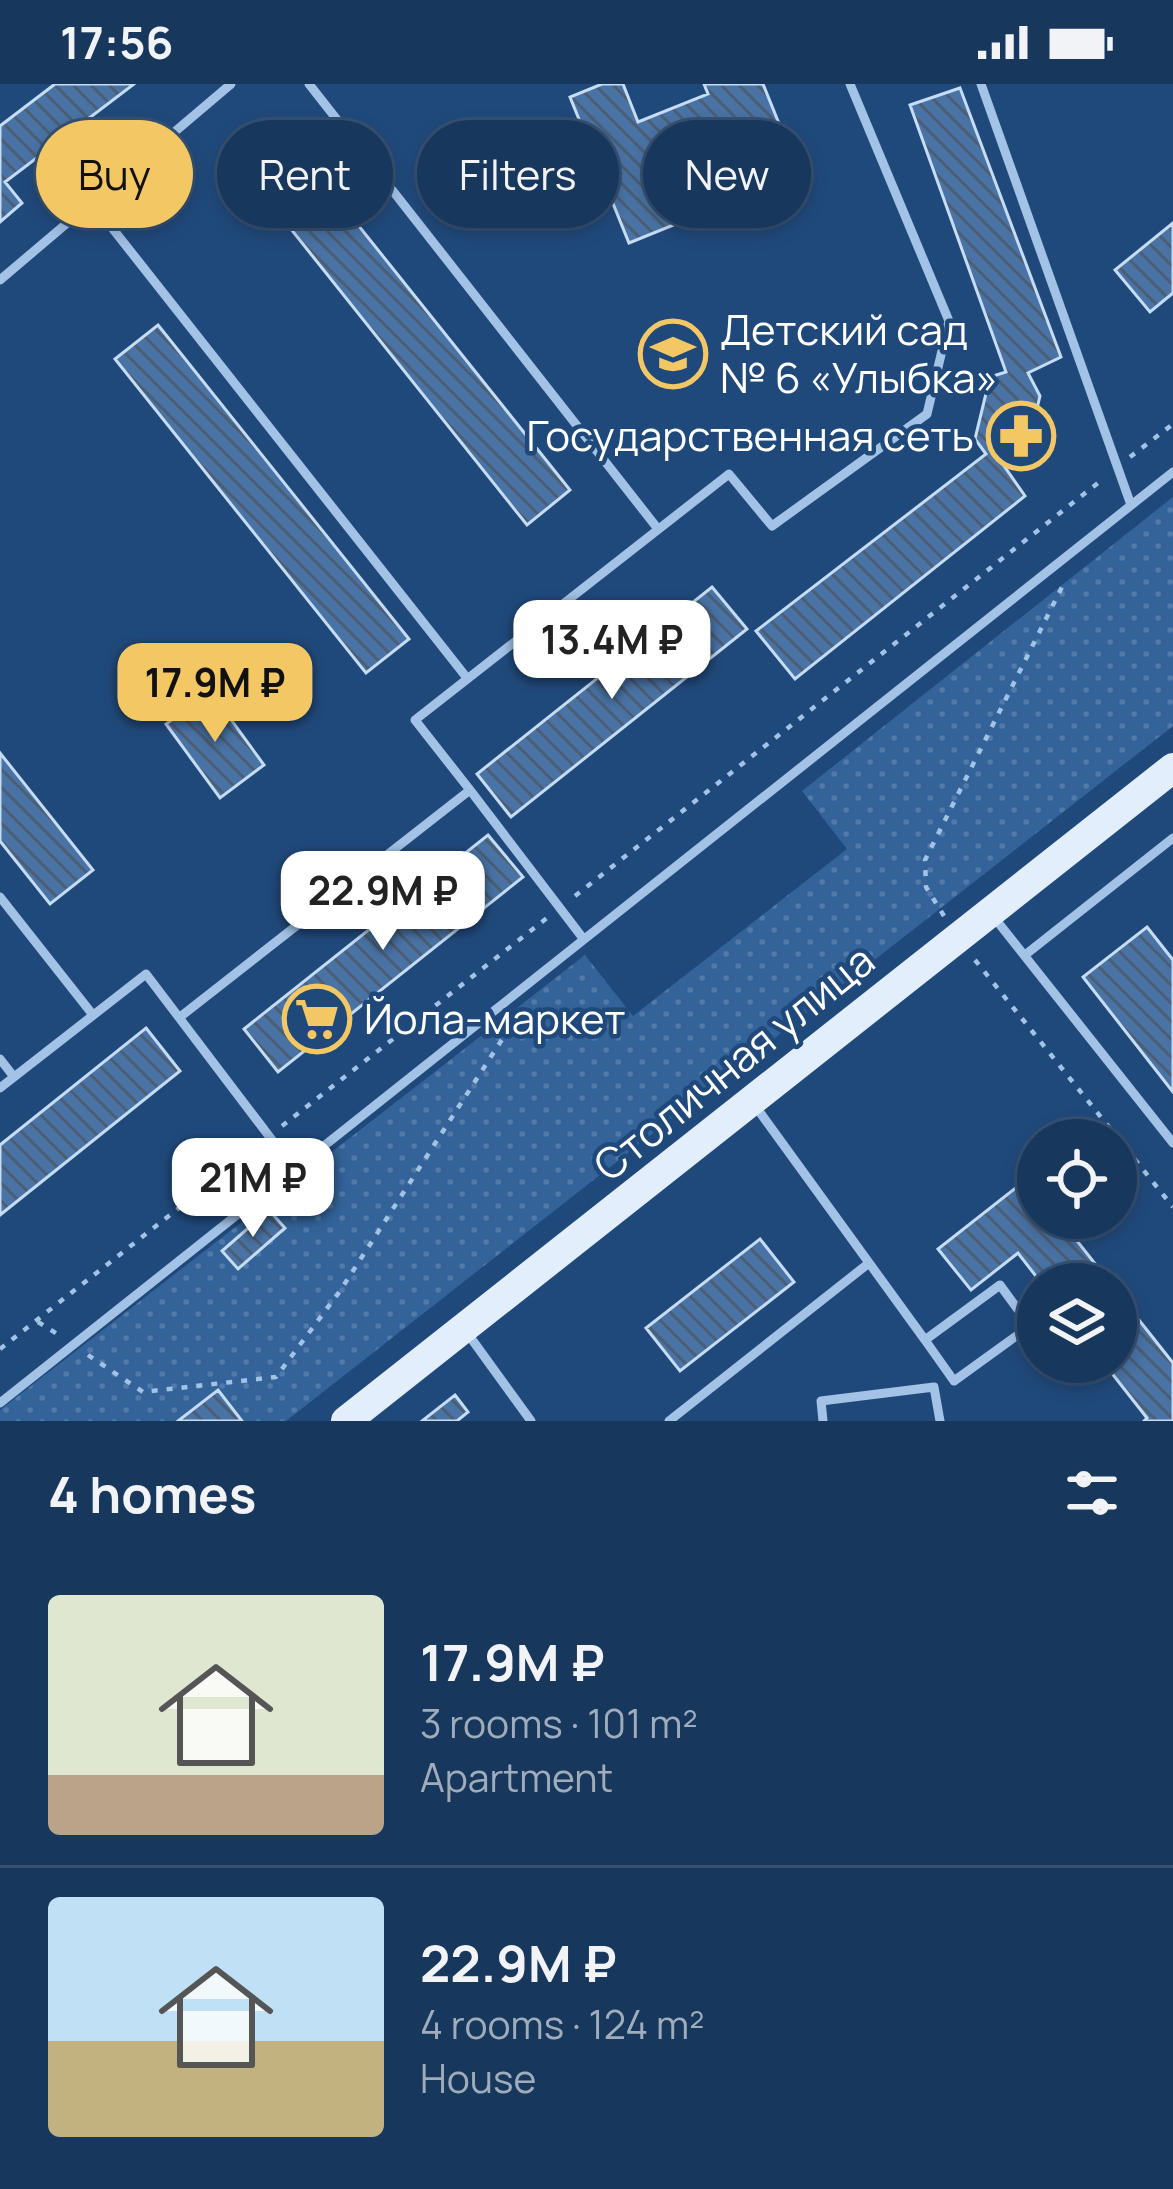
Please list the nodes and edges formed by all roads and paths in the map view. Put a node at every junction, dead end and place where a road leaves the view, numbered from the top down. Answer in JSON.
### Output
{"nodes":[{"id":1,"x":231,"y":84,"type":"edge"},
{"id":2,"x":309,"y":84,"type":"edge"},
{"id":3,"x":850,"y":84,"type":"edge"},
{"id":4,"x":981,"y":84,"type":"edge"},
{"id":5,"x":190,"y":120,"type":"edge"},
{"id":6,"x":65,"y":228,"type":"edge"},
{"id":7,"x":112,"y":228,"type":"edge"},
{"id":8,"x":0,"y":280,"type":"edge"},
{"id":9,"x":1173,"y":424,"type":"edge"},
{"id":10,"x":1118,"y":467,"type":"junction"},
{"id":11,"x":1173,"y":472,"type":"edge"},
{"id":12,"x":1131,"y":505,"type":"junction"},
{"id":13,"x":658,"y":529,"type":"junction"},
{"id":14,"x":467,"y":677,"type":"junction"},
{"id":15,"x":1171,"y":774,"type":"edge"},
{"id":16,"x":470,"y":790,"type":"junction"},
{"id":17,"x":1173,"y":838,"type":"edge"},
{"id":18,"x":0,"y":897,"type":"edge"},
{"id":19,"x":560,"y":908,"type":"junction"},
{"id":20,"x":990,"y":912,"type":"junction"},
{"id":21,"x":582,"y":937,"type":"junction"},
{"id":22,"x":1024,"y":956,"type":"junction"},
{"id":23,"x":93,"y":1015,"type":"junction"},
{"id":24,"x":180,"y":1017,"type":"junction"},
{"id":25,"x":515,"y":1019,"type":"dead end"},
{"id":26,"x":0,"y":1058,"type":"edge"},
{"id":27,"x":14,"y":1077,"type":"junction"},
{"id":28,"x":0,"y":1088,"type":"edge"},
{"id":29,"x":753,"y":1103,"type":"junction"},
{"id":30,"x":270,"y":1136,"type":"junction"},
{"id":31,"x":1173,"y":1143,"type":"edge"},
{"id":32,"x":294,"y":1169,"type":"junction"},
{"id":33,"x":869,"y":1263,"type":"junction"},
{"id":34,"x":37,"y":1320,"type":"junction"},
{"id":35,"x":465,"y":1330,"type":"junction"},
{"id":36,"x":925,"y":1340,"type":"junction"},
{"id":37,"x":73,"y":1345,"type":"junction"},
{"id":38,"x":0,"y":1349,"type":"edge"},
{"id":39,"x":944,"y":1366,"type":"junction"},
{"id":40,"x":934,"y":1387,"type":"junction"},
{"id":41,"x":0,"y":1403,"type":"edge"},
{"id":42,"x":346,"y":1421,"type":"edge"},
{"id":43,"x":532,"y":1421,"type":"edge"},
{"id":44,"x":669,"y":1421,"type":"edge"},
{"id":45,"x":823,"y":1421,"type":"edge"},
{"id":46,"x":940,"y":1421,"type":"edge"}],
"edges":[{"from":1,"to":5,"type":"lane"},
{"from":2,"to":13,"type":"lane"},
{"from":3,"to":13,"type":"lane"},
{"from":4,"to":10,"type":"lane"},
{"from":6,"to":8,"type":"lane"},
{"from":7,"to":14,"type":"lane"},
{"from":9,"to":10,"type":"path"},
{"from":10,"to":12,"type":"lane"},
{"from":10,"to":19,"type":"path"},
{"from":11,"to":12,"type":"lane"},
{"from":12,"to":21,"type":"lane"},
{"from":13,"to":14,"type":"lane"},
{"from":14,"to":16,"type":"lane"},
{"from":15,"to":20,"type":"main road","name":"Столичная улица"},
{"from":16,"to":19,"type":"lane"},
{"from":16,"to":24,"type":"lane"},
{"from":17,"to":22,"type":"lane"},
{"from":18,"to":23,"type":"lane"},
{"from":19,"to":21,"type":"lane"},
{"from":19,"to":30,"type":"path"},
{"from":20,"to":22,"type":"lane"},
{"from":20,"to":29,"type":"main road","name":"Столичная улица"},
{"from":21,"to":32,"type":"lane"},
{"from":22,"to":31,"type":"lane"},
{"from":23,"to":24,"type":"lane"},
{"from":23,"to":27,"type":"lane"},
{"from":24,"to":30,"type":"lane"},
{"from":25,"to":37,"type":"path"},
{"from":26,"to":27,"type":"lane"},
{"from":27,"to":28,"type":"lane"},
{"from":29,"to":33,"type":"lane"},
{"from":29,"to":35,"type":"main road","name":"Столичная улица"},
{"from":30,"to":32,"type":"lane"},
{"from":30,"to":34,"type":"path"},
{"from":32,"to":37,"type":"lane"},
{"from":33,"to":36,"type":"lane"},
{"from":33,"to":44,"type":"lane"},
{"from":34,"to":37,"type":"path"},
{"from":34,"to":38,"type":"path"},
{"from":35,"to":42,"type":"main road","name":"Столичная улица"},
{"from":35,"to":43,"type":"lane"},
{"from":36,"to":39,"type":"lane"},
{"from":36,"to":39,"type":"lane"},
{"from":37,"to":41,"type":"lane"},
{"from":39,"to":40,"type":"lane"},
{"from":40,"to":45,"type":"lane"},
{"from":40,"to":46,"type":"lane"}]}
